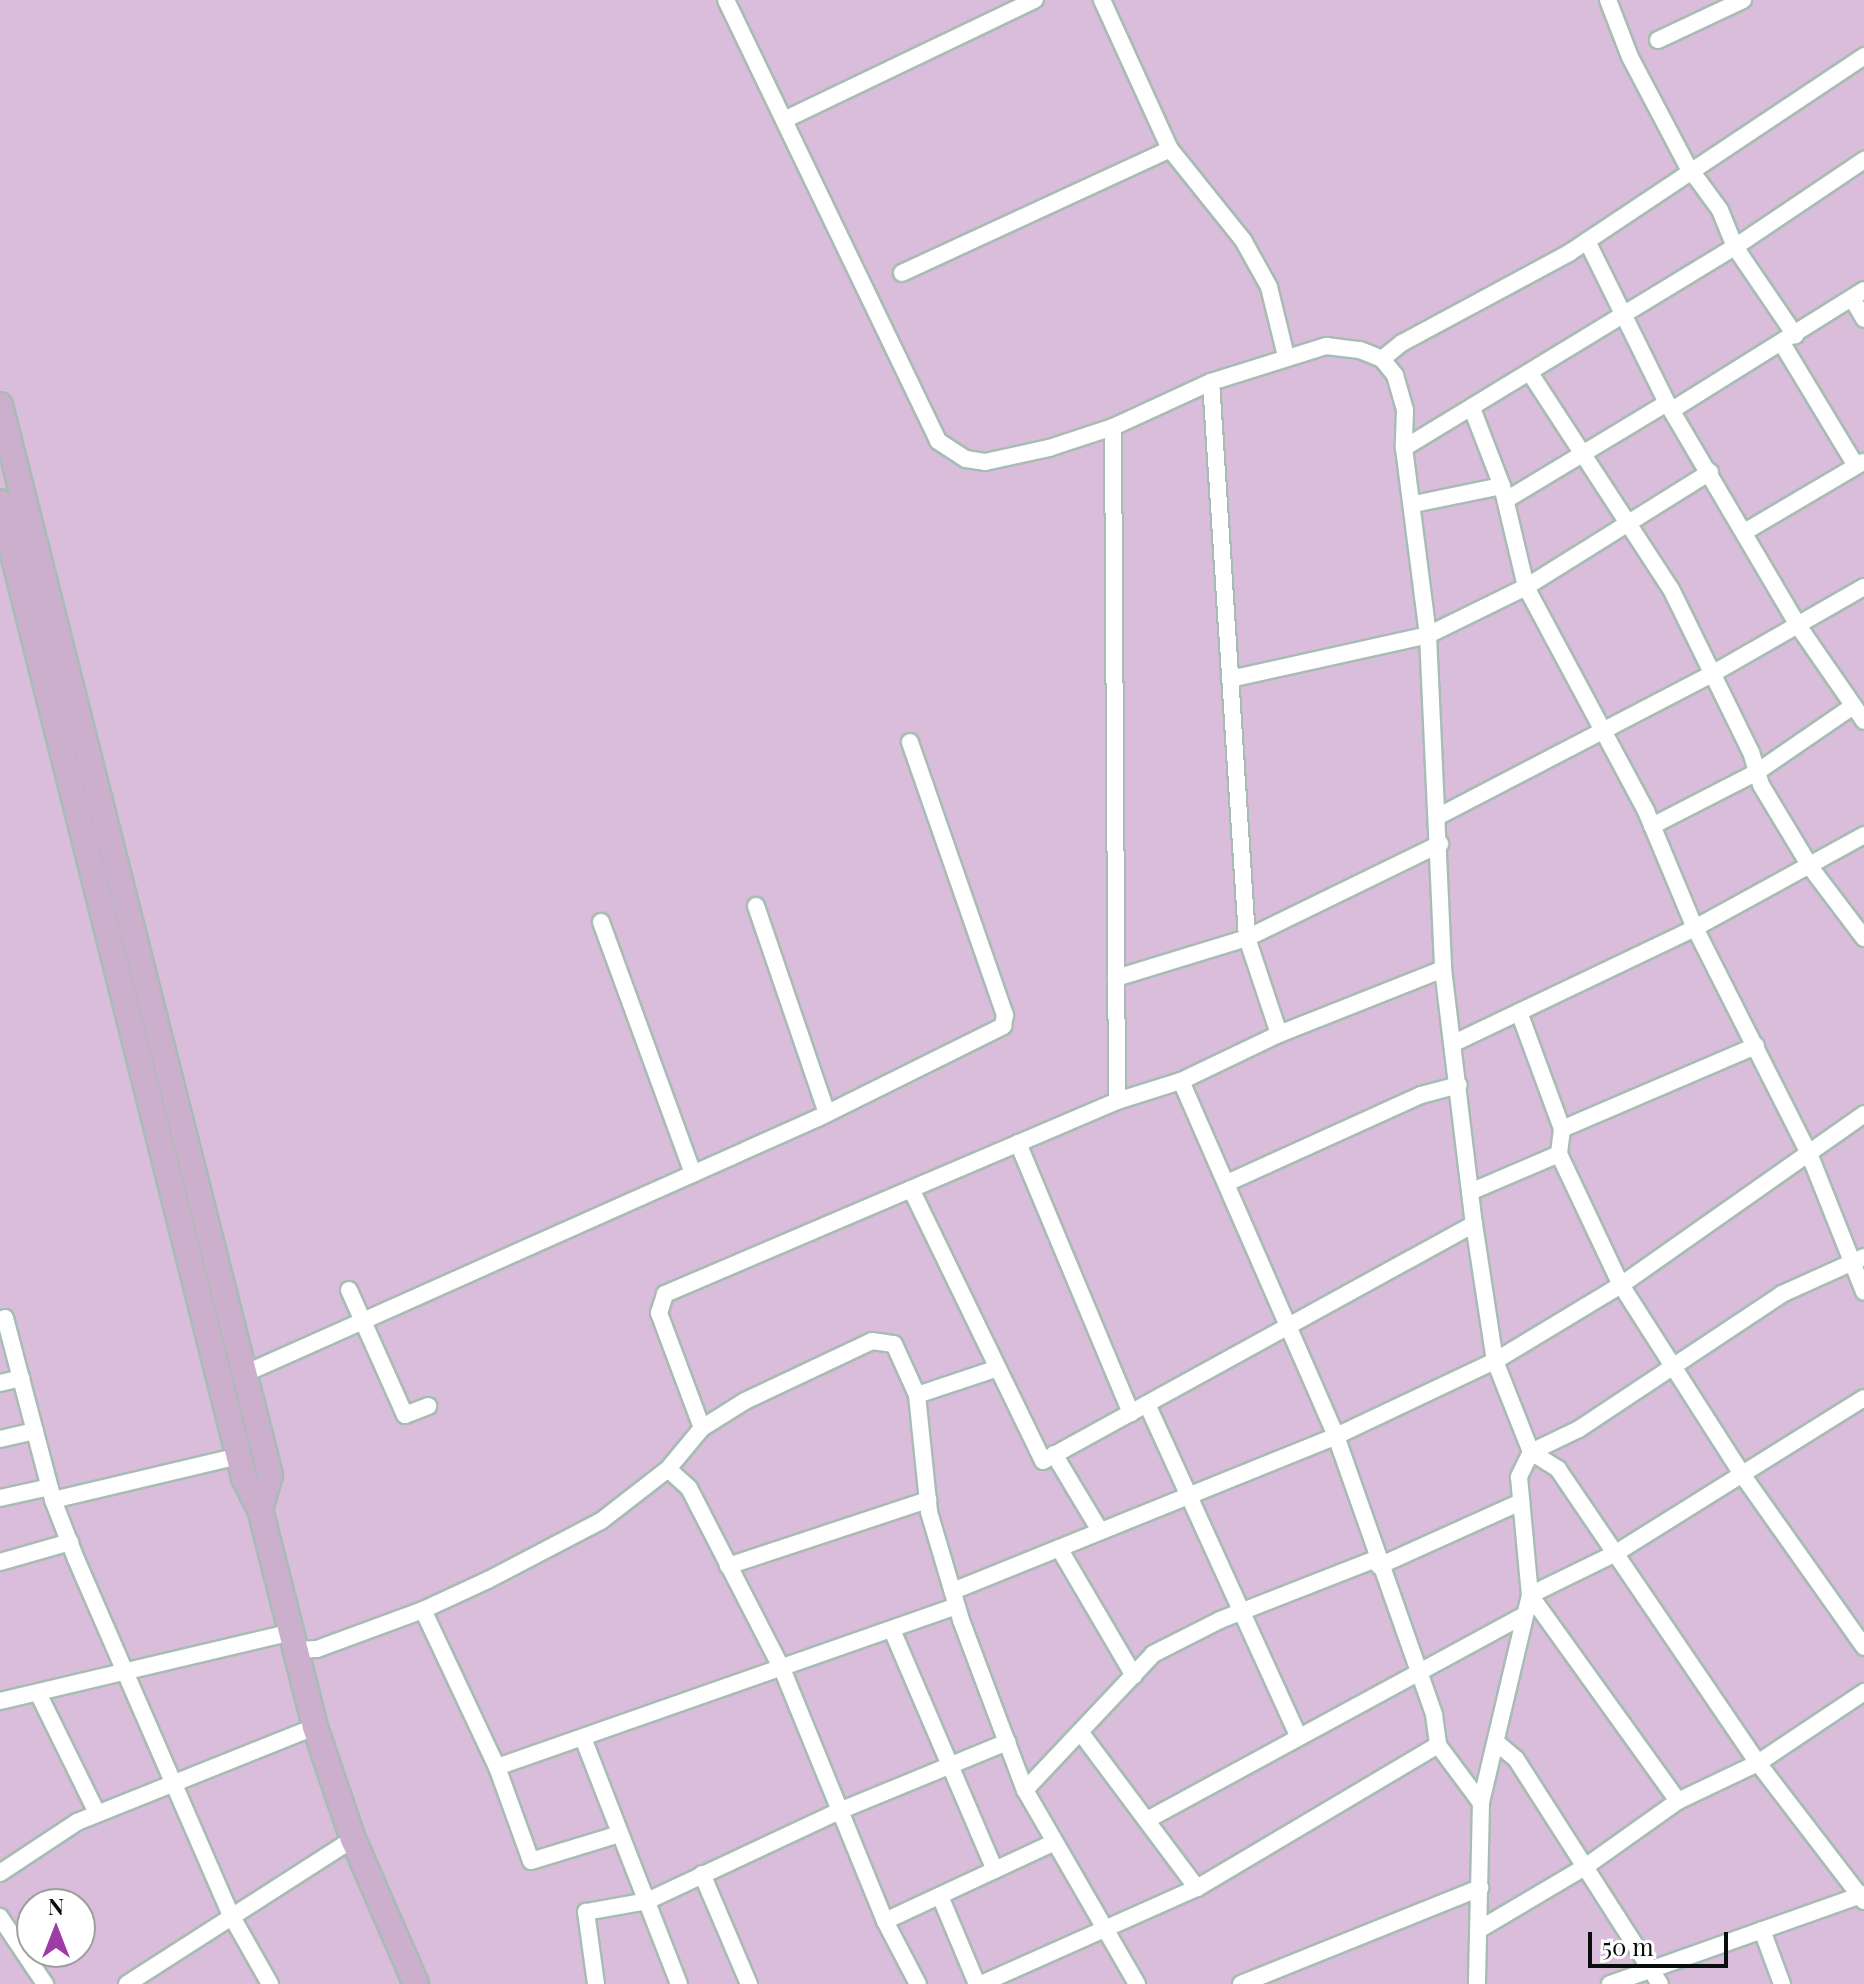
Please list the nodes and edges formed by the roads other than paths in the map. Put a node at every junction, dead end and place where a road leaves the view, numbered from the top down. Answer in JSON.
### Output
{"nodes":[{"id":1,"x":726,"y":0,"type":"edge"},
{"id":2,"x":1035,"y":0,"type":"edge"},
{"id":3,"x":1102,"y":0,"type":"edge"},
{"id":4,"x":1608,"y":0,"type":"edge"},
{"id":5,"x":1743,"y":0,"type":"edge"},
{"id":6,"x":1658,"y":40,"type":"dead end"},
{"id":7,"x":1864,"y":56,"type":"edge"},
{"id":8,"x":784,"y":120,"type":"junction"},
{"id":9,"x":1170,"y":149,"type":"junction"},
{"id":10,"x":1864,"y":160,"type":"edge"},
{"id":11,"x":1694,"y":173,"type":"junction"},
{"id":12,"x":1587,"y":241,"type":"junction"},
{"id":13,"x":1735,"y":247,"type":"junction"},
{"id":14,"x":902,"y":273,"type":"dead end"},
{"id":15,"x":1858,"y":294,"type":"edge"},
{"id":16,"x":1621,"y":314,"type":"junction"},
{"id":17,"x":1864,"y":319,"type":"edge"},
{"id":18,"x":1789,"y":340,"type":"junction"},
{"id":19,"x":1286,"y":356,"type":"junction"},
{"id":20,"x":1382,"y":359,"type":"junction"},
{"id":21,"x":1530,"y":373,"type":"junction"},
{"id":22,"x":1211,"y":382,"type":"junction"},
{"id":23,"x":0,"y":405,"type":"edge"},
{"id":24,"x":1670,"y":406,"type":"junction"},
{"id":25,"x":1473,"y":411,"type":"junction"},
{"id":26,"x":1113,"y":427,"type":"junction"},
{"id":27,"x":1404,"y":448,"type":"junction"},
{"id":28,"x":1587,"y":455,"type":"junction"},
{"id":29,"x":1860,"y":464,"type":"edge"},
{"id":30,"x":1710,"y":472,"type":"junction"},
{"id":31,"x":1504,"y":493,"type":"junction"},
{"id":32,"x":1414,"y":504,"type":"junction"},
{"id":33,"x":0,"y":505,"type":"edge"},
{"id":34,"x":1630,"y":524,"type":"junction"},
{"id":35,"x":1746,"y":531,"type":"junction"},
{"id":36,"x":1526,"y":587,"type":"junction"},
{"id":37,"x":1864,"y":587,"type":"edge"},
{"id":38,"x":1799,"y":627,"type":"junction"},
{"id":39,"x":1428,"y":635,"type":"junction"},
{"id":40,"x":1712,"y":674,"type":"junction"},
{"id":41,"x":1230,"y":679,"type":"junction"},
{"id":42,"x":1853,"y":706,"type":"junction"},
{"id":43,"x":1864,"y":721,"type":"edge"},
{"id":44,"x":1603,"y":730,"type":"junction"},
{"id":45,"x":910,"y":742,"type":"dead end"},
{"id":46,"x":1757,"y":772,"type":"junction"},
{"id":47,"x":1439,"y":816,"type":"junction"},
{"id":48,"x":1652,"y":826,"type":"junction"},
{"id":49,"x":1864,"y":835,"type":"edge"},
{"id":50,"x":1440,"y":844,"type":"junction"},
{"id":51,"x":1811,"y":868,"type":"junction"},
{"id":52,"x":756,"y":906,"type":"dead end"},
{"id":53,"x":601,"y":922,"type":"dead end"},
{"id":54,"x":1695,"y":928,"type":"junction"},
{"id":55,"x":1247,"y":938,"type":"junction"},
{"id":56,"x":1864,"y":938,"type":"edge"},
{"id":57,"x":1443,"y":969,"type":"junction"},
{"id":58,"x":1116,"y":978,"type":"junction"},
{"id":59,"x":1519,"y":1012,"type":"junction"},
{"id":60,"x":1279,"y":1034,"type":"junction"},
{"id":61,"x":1454,"y":1043,"type":"junction"},
{"id":62,"x":1756,"y":1046,"type":"junction"},
{"id":63,"x":1181,"y":1081,"type":"junction"},
{"id":64,"x":1459,"y":1085,"type":"junction"},
{"id":65,"x":1117,"y":1101,"type":"junction"},
{"id":66,"x":827,"y":1113,"type":"junction"},
{"id":67,"x":1864,"y":1114,"type":"edge"},
{"id":68,"x":1562,"y":1129,"type":"junction"},
{"id":69,"x":1018,"y":1143,"type":"junction"},
{"id":70,"x":1559,"y":1154,"type":"junction"},
{"id":71,"x":1810,"y":1156,"type":"junction"},
{"id":72,"x":693,"y":1174,"type":"junction"},
{"id":73,"x":1227,"y":1183,"type":"junction"},
{"id":74,"x":911,"y":1189,"type":"junction"},
{"id":75,"x":1470,"y":1192,"type":"junction"},
{"id":76,"x":1474,"y":1224,"type":"junction"},
{"id":77,"x":1858,"y":1260,"type":"edge"},
{"id":78,"x":1621,"y":1285,"type":"junction"},
{"id":79,"x":349,"y":1290,"type":"dead end"},
{"id":80,"x":1864,"y":1292,"type":"edge"},
{"id":81,"x":5,"y":1318,"type":"dead end"},
{"id":82,"x":363,"y":1321,"type":"junction"},
{"id":83,"x":1292,"y":1326,"type":"junction"},
{"id":84,"x":1495,"y":1361,"type":"junction"},
{"id":85,"x":1674,"y":1367,"type":"junction"},
{"id":86,"x":998,"y":1368,"type":"junction"},
{"id":87,"x":244,"y":1374,"type":"junction"},
{"id":88,"x":21,"y":1378,"type":"junction"},
{"id":89,"x":0,"y":1383,"type":"edge"},
{"id":90,"x":917,"y":1395,"type":"junction"},
{"id":91,"x":1864,"y":1398,"type":"edge"},
{"id":92,"x":1147,"y":1404,"type":"junction"},
{"id":93,"x":428,"y":1406,"type":"dead end"},
{"id":94,"x":1131,"y":1413,"type":"junction"},
{"id":95,"x":702,"y":1428,"type":"junction"},
{"id":96,"x":35,"y":1431,"type":"junction"},
{"id":97,"x":1336,"y":1436,"type":"junction"},
{"id":98,"x":0,"y":1439,"type":"edge"},
{"id":99,"x":1531,"y":1452,"type":"junction"},
{"id":100,"x":1054,"y":1454,"type":"junction"},
{"id":101,"x":239,"y":1456,"type":"junction"},
{"id":102,"x":668,"y":1469,"type":"junction"},
{"id":103,"x":1741,"y":1473,"type":"junction"},
{"id":104,"x":52,"y":1493,"type":"junction"},
{"id":105,"x":1189,"y":1495,"type":"junction"},
{"id":106,"x":0,"y":1498,"type":"edge"},
{"id":107,"x":928,"y":1500,"type":"junction"},
{"id":108,"x":1521,"y":1502,"type":"junction"},
{"id":109,"x":260,"y":1509,"type":"junction"},
{"id":110,"x":1100,"y":1531,"type":"junction"},
{"id":111,"x":70,"y":1542,"type":"junction"},
{"id":112,"x":1059,"y":1548,"type":"junction"},
{"id":113,"x":1616,"y":1553,"type":"junction"},
{"id":114,"x":0,"y":1562,"type":"edge"},
{"id":115,"x":1377,"y":1563,"type":"junction"},
{"id":116,"x":728,"y":1566,"type":"junction"},
{"id":117,"x":1530,"y":1595,"type":"junction"},
{"id":118,"x":955,"y":1598,"type":"junction"},
{"id":119,"x":423,"y":1610,"type":"junction"},
{"id":120,"x":1239,"y":1612,"type":"junction"},
{"id":121,"x":1525,"y":1615,"type":"junction"},
{"id":122,"x":892,"y":1630,"type":"junction"},
{"id":123,"x":295,"y":1641,"type":"junction"},
{"id":124,"x":1864,"y":1647,"type":"edge"},
{"id":125,"x":783,"y":1671,"type":"junction"},
{"id":126,"x":126,"y":1672,"type":"junction"},
{"id":127,"x":1417,"y":1672,"type":"junction"},
{"id":128,"x":1134,"y":1676,"type":"junction"},
{"id":129,"x":1864,"y":1692,"type":"edge"},
{"id":130,"x":38,"y":1693,"type":"junction"},
{"id":131,"x":0,"y":1701,"type":"edge"},
{"id":132,"x":315,"y":1727,"type":"junction"},
{"id":133,"x":1081,"y":1733,"type":"junction"},
{"id":134,"x":1299,"y":1737,"type":"junction"},
{"id":135,"x":583,"y":1738,"type":"junction"},
{"id":136,"x":1007,"y":1742,"type":"junction"},
{"id":137,"x":1497,"y":1743,"type":"junction"},
{"id":138,"x":1438,"y":1745,"type":"junction"},
{"id":139,"x":949,"y":1763,"type":"junction"},
{"id":140,"x":1758,"y":1763,"type":"junction"},
{"id":141,"x":497,"y":1767,"type":"junction"},
{"id":142,"x":174,"y":1781,"type":"junction"},
{"id":143,"x":1025,"y":1790,"type":"junction"},
{"id":144,"x":1678,"y":1801,"type":"junction"},
{"id":145,"x":1481,"y":1803,"type":"junction"},
{"id":146,"x":839,"y":1811,"type":"junction"},
{"id":147,"x":97,"y":1813,"type":"junction"},
{"id":148,"x":1147,"y":1820,"type":"junction"},
{"id":149,"x":620,"y":1834,"type":"junction"},
{"id":150,"x":353,"y":1839,"type":"junction"},
{"id":151,"x":1053,"y":1843,"type":"junction"},
{"id":152,"x":1585,"y":1867,"type":"junction"},
{"id":153,"x":995,"y":1870,"type":"junction"},
{"id":154,"x":0,"y":1873,"type":"edge"},
{"id":155,"x":702,"y":1874,"type":"junction"},
{"id":156,"x":1197,"y":1888,"type":"junction"},
{"id":157,"x":1480,"y":1888,"type":"junction"},
{"id":158,"x":940,"y":1896,"type":"junction"},
{"id":159,"x":1863,"y":1897,"type":"edge"},
{"id":160,"x":647,"y":1901,"type":"junction"},
{"id":161,"x":0,"y":1917,"type":"edge"},
{"id":162,"x":232,"y":1917,"type":"junction"},
{"id":163,"x":885,"y":1921,"type":"junction"},
{"id":164,"x":1104,"y":1929,"type":"junction"},
{"id":165,"x":1480,"y":1929,"type":"junction"},
{"id":166,"x":1762,"y":1930,"type":"junction"},
{"id":167,"x":1647,"y":1967,"type":"junction"},
{"id":168,"x":45,"y":1984,"type":"edge"},
{"id":169,"x":127,"y":1984,"type":"edge"},
{"id":170,"x":270,"y":1984,"type":"edge"},
{"id":171,"x":416,"y":1984,"type":"edge"},
{"id":172,"x":596,"y":1984,"type":"edge"},
{"id":173,"x":679,"y":1984,"type":"edge"},
{"id":174,"x":749,"y":1984,"type":"edge"},
{"id":175,"x":918,"y":1984,"type":"edge"},
{"id":176,"x":979,"y":1984,"type":"edge"},
{"id":177,"x":1137,"y":1984,"type":"edge"},
{"id":178,"x":1241,"y":1984,"type":"edge"},
{"id":179,"x":1477,"y":1984,"type":"edge"},
{"id":180,"x":1610,"y":1984,"type":"edge"},
{"id":181,"x":1660,"y":1984,"type":"edge"},
{"id":182,"x":1782,"y":1984,"type":"edge"}],
"edges":[{"from":1,"to":8,"type":"street"},
{"from":2,"to":8,"type":"street"},
{"from":3,"to":9,"type":"street"},
{"from":4,"to":11,"type":"street"},
{"from":5,"to":6,"type":"street"},
{"from":7,"to":11,"type":"street"},
{"from":8,"to":26,"type":"street"},
{"from":9,"to":14,"type":"street"},
{"from":9,"to":19,"type":"street"},
{"from":10,"to":13,"type":"street"},
{"from":11,"to":12,"type":"street"},
{"from":11,"to":13,"type":"street"},
{"from":12,"to":16,"type":"street"},
{"from":12,"to":20,"type":"street"},
{"from":13,"to":16,"type":"street"},
{"from":13,"to":18,"type":"street"},
{"from":15,"to":17,"type":"street"},
{"from":15,"to":18,"type":"street"},
{"from":16,"to":21,"type":"street"},
{"from":16,"to":24,"type":"street"},
{"from":18,"to":24,"type":"street"},
{"from":18,"to":29,"type":"street"},
{"from":19,"to":20,"type":"street"},
{"from":19,"to":22,"type":"street"},
{"from":20,"to":27,"type":"street"},
{"from":21,"to":25,"type":"street"},
{"from":21,"to":28,"type":"street"},
{"from":22,"to":26,"type":"street"},
{"from":22,"to":41,"type":"street"},
{"from":23,"to":87,"type":"main road"},
{"from":24,"to":28,"type":"street"},
{"from":24,"to":30,"type":"street"},
{"from":25,"to":27,"type":"street"},
{"from":25,"to":31,"type":"street"},
{"from":26,"to":58,"type":"street"},
{"from":27,"to":32,"type":"street"},
{"from":28,"to":31,"type":"street"},
{"from":28,"to":34,"type":"street"},
{"from":29,"to":35,"type":"street"},
{"from":30,"to":34,"type":"street"},
{"from":30,"to":35,"type":"street"},
{"from":31,"to":32,"type":"street"},
{"from":31,"to":36,"type":"street"},
{"from":32,"to":39,"type":"street"},
{"from":33,"to":101,"type":"main road"},
{"from":34,"to":36,"type":"street"},
{"from":34,"to":40,"type":"street"},
{"from":35,"to":38,"type":"street"},
{"from":36,"to":39,"type":"street"},
{"from":36,"to":44,"type":"street"},
{"from":37,"to":38,"type":"street"},
{"from":38,"to":40,"type":"street"},
{"from":38,"to":42,"type":"street"},
{"from":39,"to":41,"type":"street"},
{"from":39,"to":47,"type":"street"},
{"from":40,"to":44,"type":"street"},
{"from":40,"to":46,"type":"street"},
{"from":41,"to":55,"type":"street"},
{"from":42,"to":43,"type":"street"},
{"from":42,"to":46,"type":"street"},
{"from":44,"to":47,"type":"street"},
{"from":44,"to":48,"type":"street"},
{"from":45,"to":66,"type":"street"},
{"from":46,"to":48,"type":"street"},
{"from":46,"to":51,"type":"street"},
{"from":47,"to":50,"type":"street"},
{"from":48,"to":54,"type":"street"},
{"from":49,"to":51,"type":"street"},
{"from":50,"to":55,"type":"street"},
{"from":50,"to":57,"type":"street"},
{"from":51,"to":54,"type":"street"},
{"from":51,"to":56,"type":"street"},
{"from":52,"to":66,"type":"street"},
{"from":53,"to":72,"type":"street"},
{"from":54,"to":59,"type":"street"},
{"from":54,"to":62,"type":"street"},
{"from":55,"to":58,"type":"street"},
{"from":55,"to":60,"type":"street"},
{"from":57,"to":60,"type":"street"},
{"from":57,"to":61,"type":"street"},
{"from":58,"to":65,"type":"street"},
{"from":59,"to":61,"type":"street"},
{"from":59,"to":68,"type":"street"},
{"from":60,"to":63,"type":"street"},
{"from":61,"to":64,"type":"street"},
{"from":62,"to":68,"type":"street"},
{"from":62,"to":71,"type":"street"},
{"from":63,"to":65,"type":"street"},
{"from":63,"to":73,"type":"street"},
{"from":64,"to":73,"type":"street"},
{"from":64,"to":75,"type":"street"},
{"from":65,"to":69,"type":"street"},
{"from":66,"to":72,"type":"street"},
{"from":67,"to":71,"type":"street"},
{"from":68,"to":70,"type":"street"},
{"from":69,"to":74,"type":"street"},
{"from":69,"to":94,"type":"street"},
{"from":70,"to":75,"type":"street"},
{"from":70,"to":78,"type":"street"},
{"from":71,"to":77,"type":"street"},
{"from":71,"to":78,"type":"street"},
{"from":72,"to":82,"type":"street"},
{"from":73,"to":83,"type":"street"},
{"from":74,"to":86,"type":"street"},
{"from":74,"to":95,"type":"street"},
{"from":75,"to":76,"type":"street"},
{"from":76,"to":83,"type":"street"},
{"from":76,"to":84,"type":"street"},
{"from":77,"to":80,"type":"street"},
{"from":77,"to":85,"type":"street"},
{"from":78,"to":84,"type":"street"},
{"from":78,"to":85,"type":"street"},
{"from":79,"to":82,"type":"street"},
{"from":81,"to":88,"type":"street"},
{"from":82,"to":87,"type":"street"},
{"from":82,"to":93,"type":"street"},
{"from":83,"to":92,"type":"street"},
{"from":83,"to":97,"type":"street"},
{"from":84,"to":97,"type":"street"},
{"from":84,"to":99,"type":"street"},
{"from":85,"to":99,"type":"street"},
{"from":85,"to":103,"type":"street"},
{"from":86,"to":90,"type":"street"},
{"from":86,"to":100,"type":"street"},
{"from":87,"to":109,"type":"main road"},
{"from":88,"to":89,"type":"street"},
{"from":88,"to":96,"type":"street"},
{"from":90,"to":95,"type":"street"},
{"from":90,"to":107,"type":"street"},
{"from":91,"to":103,"type":"street"},
{"from":92,"to":94,"type":"street"},
{"from":92,"to":105,"type":"street"},
{"from":94,"to":100,"type":"street"},
{"from":95,"to":102,"type":"street"},
{"from":96,"to":98,"type":"street"},
{"from":96,"to":104,"type":"street"},
{"from":97,"to":105,"type":"street"},
{"from":97,"to":115,"type":"street"},
{"from":99,"to":108,"type":"street"},
{"from":99,"to":113,"type":"street"},
{"from":100,"to":110,"type":"street"},
{"from":101,"to":104,"type":"street"},
{"from":101,"to":109,"type":"main road"},
{"from":102,"to":116,"type":"street"},
{"from":102,"to":119,"type":"street"},
{"from":103,"to":113,"type":"street"},
{"from":103,"to":124,"type":"street"},
{"from":104,"to":106,"type":"street"},
{"from":104,"to":111,"type":"street"},
{"from":105,"to":110,"type":"street"},
{"from":105,"to":120,"type":"street"},
{"from":107,"to":116,"type":"street"},
{"from":107,"to":118,"type":"street"},
{"from":108,"to":115,"type":"street"},
{"from":108,"to":117,"type":"street"},
{"from":109,"to":123,"type":"main road"},
{"from":110,"to":112,"type":"street"},
{"from":111,"to":114,"type":"street"},
{"from":111,"to":126,"type":"street"},
{"from":112,"to":118,"type":"street"},
{"from":112,"to":128,"type":"street"},
{"from":113,"to":117,"type":"street"},
{"from":113,"to":140,"type":"street"},
{"from":115,"to":120,"type":"street"},
{"from":115,"to":127,"type":"street"},
{"from":116,"to":125,"type":"street"},
{"from":117,"to":121,"type":"street"},
{"from":117,"to":144,"type":"street"},
{"from":118,"to":122,"type":"street"},
{"from":118,"to":136,"type":"street"},
{"from":119,"to":123,"type":"street"},
{"from":119,"to":141,"type":"street"},
{"from":120,"to":128,"type":"street"},
{"from":120,"to":134,"type":"street"},
{"from":121,"to":127,"type":"street"},
{"from":121,"to":137,"type":"street"},
{"from":122,"to":125,"type":"street"},
{"from":122,"to":139,"type":"street"},
{"from":123,"to":126,"type":"street"},
{"from":123,"to":132,"type":"main road"},
{"from":125,"to":135,"type":"street"},
{"from":125,"to":146,"type":"street"},
{"from":126,"to":130,"type":"street"},
{"from":126,"to":142,"type":"street"},
{"from":127,"to":134,"type":"street"},
{"from":127,"to":138,"type":"street"},
{"from":128,"to":133,"type":"street"},
{"from":129,"to":140,"type":"street"},
{"from":130,"to":131,"type":"street"},
{"from":130,"to":147,"type":"street"},
{"from":132,"to":142,"type":"street"},
{"from":132,"to":150,"type":"main road"},
{"from":133,"to":143,"type":"street"},
{"from":133,"to":148,"type":"street"},
{"from":134,"to":148,"type":"street"},
{"from":135,"to":141,"type":"street"},
{"from":135,"to":149,"type":"street"},
{"from":136,"to":139,"type":"street"},
{"from":136,"to":143,"type":"street"},
{"from":137,"to":145,"type":"street"},
{"from":137,"to":152,"type":"street"},
{"from":138,"to":145,"type":"street"},
{"from":138,"to":156,"type":"street"},
{"from":139,"to":146,"type":"street"},
{"from":139,"to":153,"type":"street"},
{"from":140,"to":144,"type":"street"},
{"from":140,"to":159,"type":"street"},
{"from":141,"to":149,"type":"street"},
{"from":142,"to":147,"type":"street"},
{"from":142,"to":162,"type":"street"},
{"from":143,"to":151,"type":"street"},
{"from":144,"to":152,"type":"street"},
{"from":145,"to":157,"type":"street"},
{"from":146,"to":155,"type":"street"},
{"from":146,"to":163,"type":"street"},
{"from":147,"to":154,"type":"street"},
{"from":148,"to":156,"type":"street"},
{"from":149,"to":160,"type":"street"},
{"from":150,"to":162,"type":"street"},
{"from":150,"to":171,"type":"main road"},
{"from":151,"to":153,"type":"street"},
{"from":151,"to":164,"type":"street"},
{"from":152,"to":165,"type":"street"},
{"from":152,"to":167,"type":"street"},
{"from":153,"to":158,"type":"street"},
{"from":155,"to":160,"type":"street"},
{"from":155,"to":174,"type":"street"},
{"from":156,"to":164,"type":"street"},
{"from":157,"to":165,"type":"street"},
{"from":157,"to":178,"type":"street"},
{"from":158,"to":163,"type":"street"},
{"from":158,"to":176,"type":"street"},
{"from":159,"to":166,"type":"street"},
{"from":160,"to":172,"type":"street"},
{"from":160,"to":173,"type":"street"},
{"from":161,"to":168,"type":"street"},
{"from":162,"to":169,"type":"street"},
{"from":162,"to":170,"type":"street"},
{"from":163,"to":175,"type":"street"},
{"from":164,"to":176,"type":"street"},
{"from":164,"to":177,"type":"street"},
{"from":165,"to":179,"type":"street"},
{"from":166,"to":167,"type":"street"},
{"from":166,"to":182,"type":"street"},
{"from":167,"to":180,"type":"street"},
{"from":167,"to":181,"type":"street"}]}
